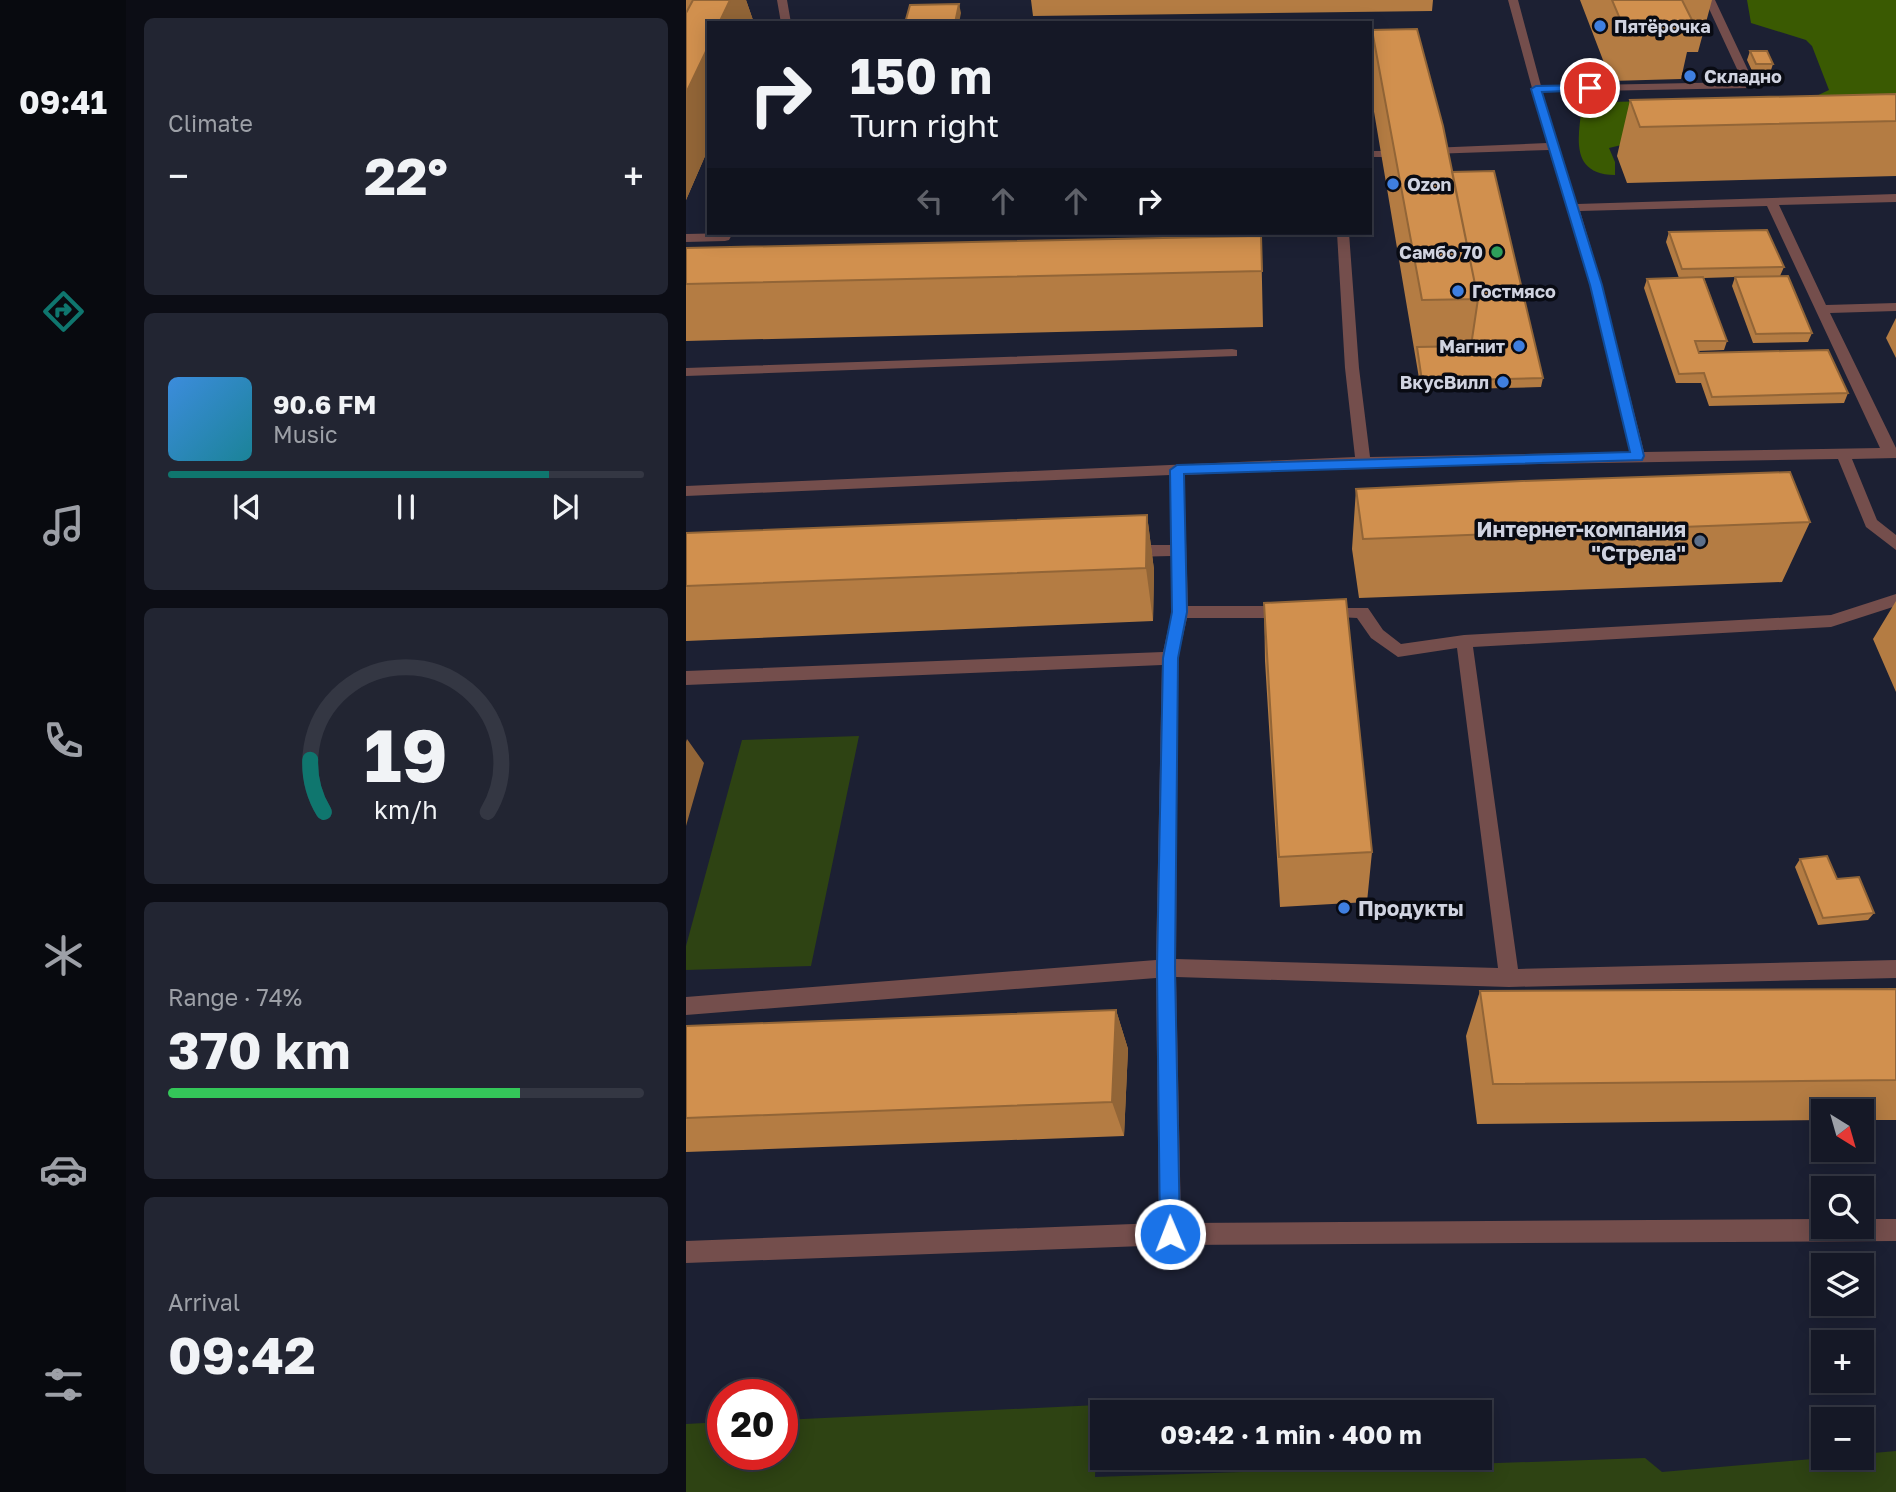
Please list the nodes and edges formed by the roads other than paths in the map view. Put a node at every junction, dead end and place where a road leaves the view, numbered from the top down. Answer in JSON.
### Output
{"nodes":[{"id":1,"x":782,"y":0,"type":"edge"},
{"id":2,"x":1513,"y":0,"type":"edge"},
{"id":3,"x":1710,"y":0,"type":"edge"},
{"id":4,"x":786,"y":21,"type":"edge"},
{"id":5,"x":1536,"y":89,"type":"junction"},
{"id":6,"x":1555,"y":146,"type":"junction"},
{"id":7,"x":1430,"y":152,"type":"edge"},
{"id":8,"x":1896,"y":198,"type":"edge"},
{"id":9,"x":1771,"y":202,"type":"junction"},
{"id":10,"x":1573,"y":208,"type":"junction"},
{"id":11,"x":726,"y":235,"type":"edge"},
{"id":12,"x":1343,"y":235,"type":"edge"},
{"id":13,"x":686,"y":238,"type":"edge"},
{"id":14,"x":1896,"y":307,"type":"edge"},
{"id":15,"x":1822,"y":310,"type":"junction"},
{"id":16,"x":1232,"y":353,"type":"dead end"},
{"id":17,"x":686,"y":372,"type":"edge"},
{"id":18,"x":1893,"y":453,"type":"edge"},
{"id":19,"x":1843,"y":454,"type":"junction"},
{"id":20,"x":1638,"y":456,"type":"junction"},
{"id":21,"x":1363,"y":462,"type":"junction"},
{"id":22,"x":1177,"y":470,"type":"junction"},
{"id":23,"x":686,"y":491,"type":"edge"},
{"id":24,"x":1896,"y":544,"type":"edge"},
{"id":25,"x":1179,"y":550,"type":"junction"},
{"id":26,"x":1110,"y":552,"type":"edge"},
{"id":27,"x":1896,"y":600,"type":"edge"},
{"id":28,"x":1180,"y":612,"type":"junction"},
{"id":29,"x":1464,"y":641,"type":"junction"},
{"id":30,"x":1170,"y":658,"type":"junction"},
{"id":31,"x":686,"y":678,"type":"edge"},
{"id":32,"x":1166,"y":968,"type":"junction"},
{"id":33,"x":1896,"y":969,"type":"edge"},
{"id":34,"x":1509,"y":978,"type":"junction"},
{"id":35,"x":686,"y":1006,"type":"edge"},
{"id":36,"x":1896,"y":1230,"type":"edge"},
{"id":37,"x":1170,"y":1234,"type":"junction"},
{"id":38,"x":686,"y":1252,"type":"edge"}],
"edges":[{"from":1,"to":4,"type":"street"},
{"from":2,"to":5,"type":"street"},
{"from":3,"to":5,"type":"street"},
{"from":5,"to":6,"type":"street"},
{"from":6,"to":7,"type":"street"},
{"from":6,"to":10,"type":"street"},
{"from":8,"to":9,"type":"street"},
{"from":9,"to":10,"type":"street"},
{"from":9,"to":15,"type":"street"},
{"from":10,"to":20,"type":"street"},
{"from":11,"to":13,"type":"street"},
{"from":12,"to":21,"type":"street"},
{"from":14,"to":15,"type":"street"},
{"from":15,"to":18,"type":"street"},
{"from":16,"to":17,"type":"street"},
{"from":18,"to":19,"type":"street"},
{"from":19,"to":20,"type":"street"},
{"from":19,"to":24,"type":"street"},
{"from":20,"to":21,"type":"street"},
{"from":21,"to":22,"type":"street"},
{"from":22,"to":23,"type":"street"},
{"from":22,"to":25,"type":"street"},
{"from":25,"to":26,"type":"street"},
{"from":25,"to":28,"type":"street"},
{"from":27,"to":29,"type":"street"},
{"from":28,"to":29,"type":"street"},
{"from":28,"to":30,"type":"street"},
{"from":29,"to":34,"type":"street"},
{"from":30,"to":31,"type":"street"},
{"from":30,"to":32,"type":"street"},
{"from":32,"to":34,"type":"street"},
{"from":32,"to":35,"type":"street"},
{"from":32,"to":37,"type":"street"},
{"from":33,"to":34,"type":"street"},
{"from":36,"to":37,"type":"street"},
{"from":37,"to":38,"type":"street"}]}
